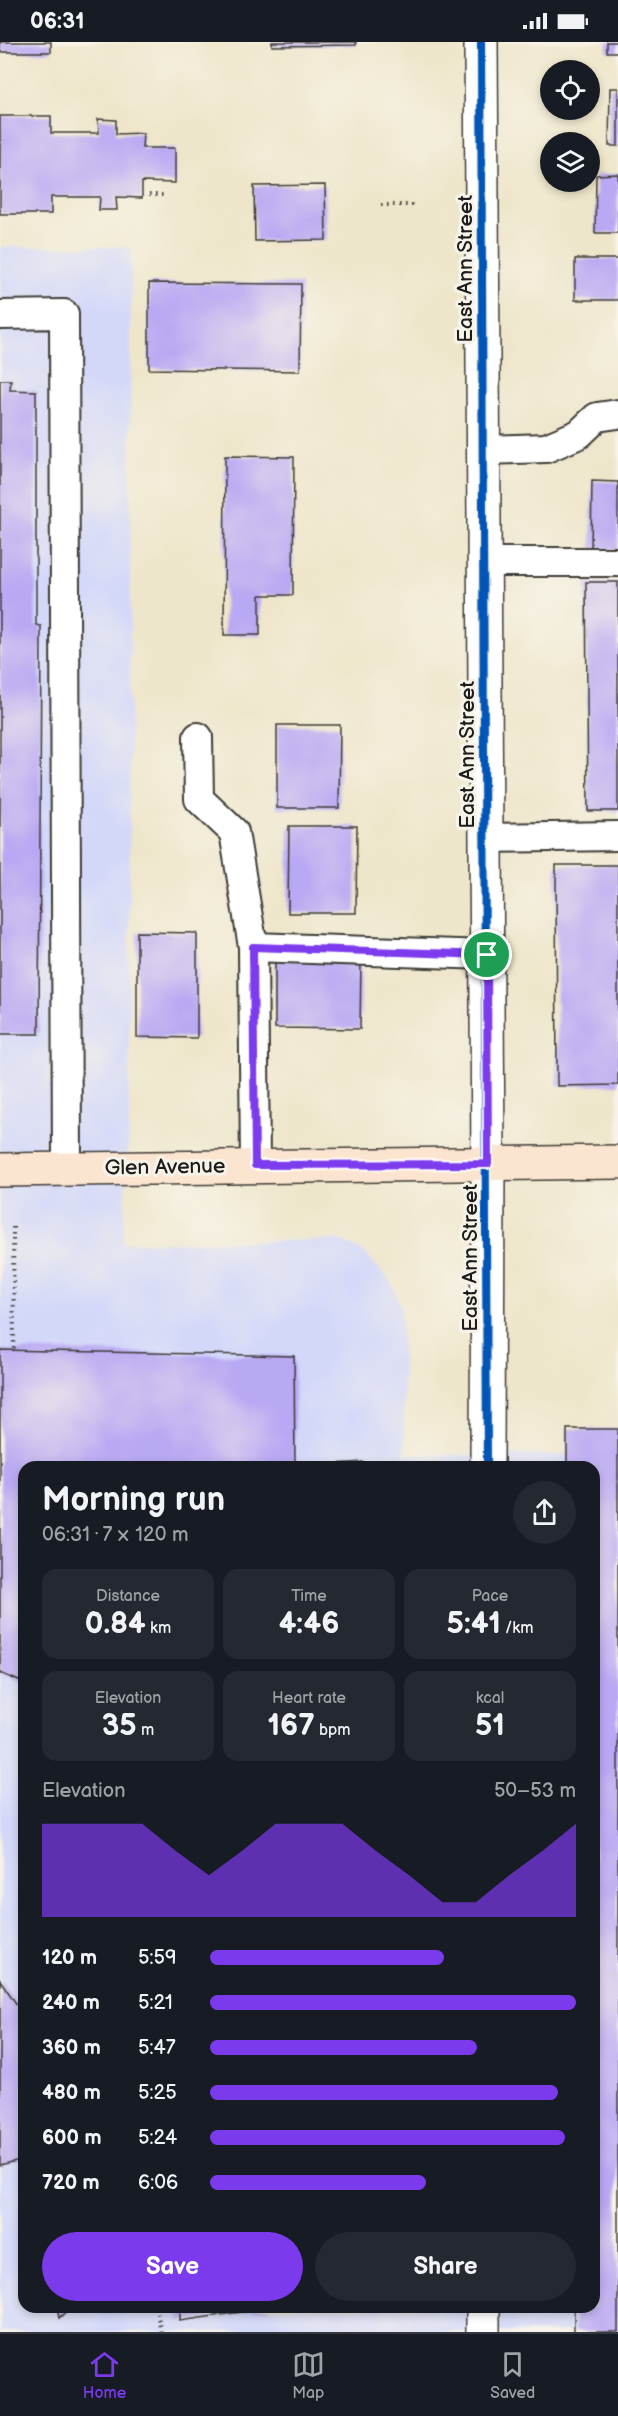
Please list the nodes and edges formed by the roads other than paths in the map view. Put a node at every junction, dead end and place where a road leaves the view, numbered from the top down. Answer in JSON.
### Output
{"nodes":[{"id":1,"x":481,"y":42,"type":"edge"},
{"id":2,"x":0,"y":315,"type":"edge"},
{"id":3,"x":618,"y":414,"type":"edge"},
{"id":4,"x":484,"y":450,"type":"junction"},
{"id":5,"x":485,"y":562,"type":"junction"},
{"id":6,"x":618,"y":562,"type":"edge"},
{"id":7,"x":198,"y":737,"type":"dead end"},
{"id":8,"x":618,"y":836,"type":"edge"},
{"id":9,"x":486,"y":838,"type":"junction"},
{"id":10,"x":253,"y":947,"type":"junction"},
{"id":11,"x":487,"y":955,"type":"junction"},
{"id":12,"x":618,"y":1162,"type":"edge"},
{"id":13,"x":488,"y":1164,"type":"junction"},
{"id":14,"x":255,"y":1165,"type":"junction"},
{"id":15,"x":67,"y":1169,"type":"junction"},
{"id":16,"x":0,"y":1170,"type":"edge"},
{"id":17,"x":487,"y":1461,"type":"edge"},
{"id":18,"x":483,"y":2313,"type":"edge"},
{"id":19,"x":483,"y":2332,"type":"edge"}],
"edges":[{"from":1,"to":4,"type":"street","name":"East Ann Street"},
{"from":2,"to":15,"type":"lane"},
{"from":3,"to":4,"type":"lane"},
{"from":4,"to":5,"type":"street","name":"East Ann Street"},
{"from":5,"to":6,"type":"lane"},
{"from":5,"to":9,"type":"street","name":"East Ann Street"},
{"from":7,"to":10,"type":"lane"},
{"from":8,"to":9,"type":"lane"},
{"from":9,"to":11,"type":"street","name":"East Ann Street"},
{"from":10,"to":11,"type":"lane"},
{"from":10,"to":14,"type":"lane"},
{"from":11,"to":13,"type":"street","name":"East Ann Street"},
{"from":12,"to":13,"type":"main road","name":"Glen Avenue"},
{"from":13,"to":14,"type":"main road","name":"Glen Avenue"},
{"from":13,"to":17,"type":"street","name":"East Ann Street"},
{"from":14,"to":15,"type":"main road","name":"Glen Avenue"},
{"from":15,"to":16,"type":"main road","name":"Glen Avenue"},
{"from":18,"to":19,"type":"street"}]}
